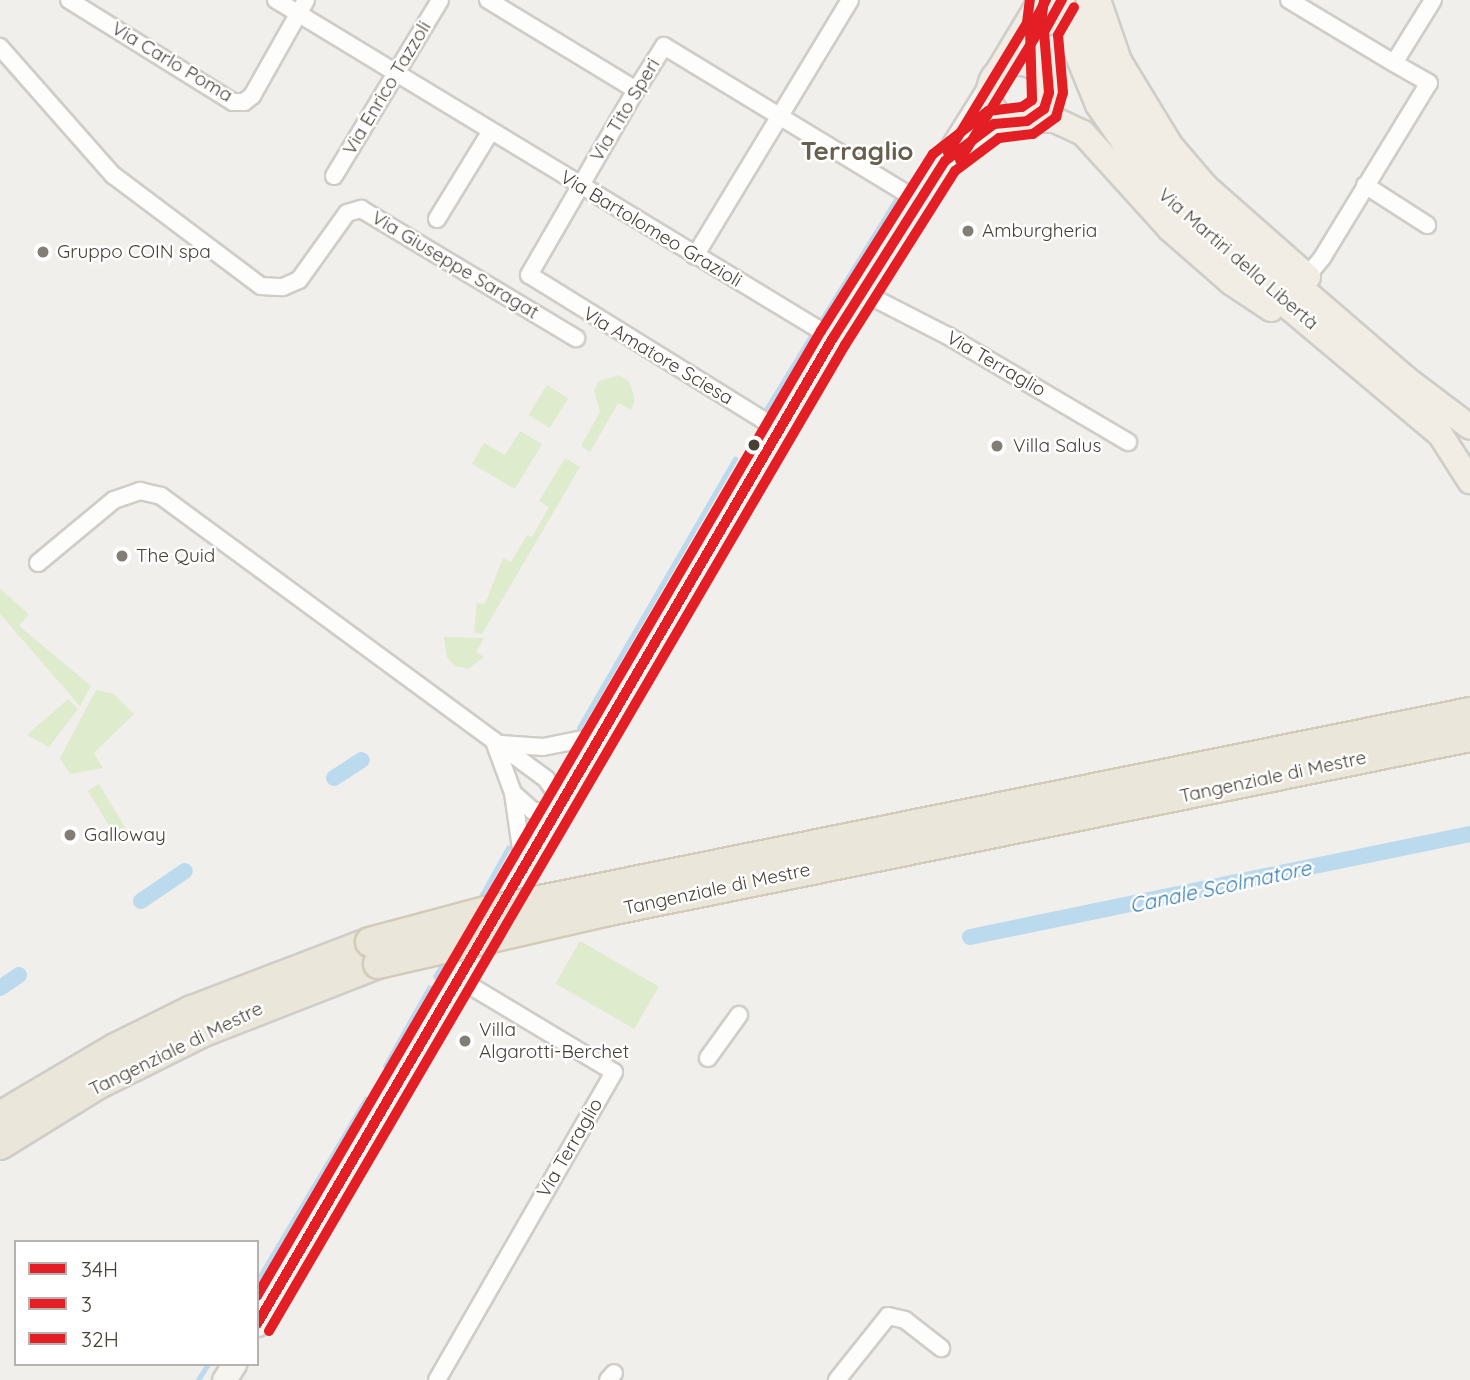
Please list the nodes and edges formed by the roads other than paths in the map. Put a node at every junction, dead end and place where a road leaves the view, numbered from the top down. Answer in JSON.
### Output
{"nodes":[{"id":1,"x":69,"y":0,"type":"edge"},
{"id":2,"x":276,"y":0,"type":"edge"},
{"id":3,"x":440,"y":0,"type":"edge"},
{"id":4,"x":488,"y":0,"type":"edge"},
{"id":5,"x":850,"y":0,"type":"edge"},
{"id":6,"x":1110,"y":0,"type":"edge"},
{"id":7,"x":1289,"y":0,"type":"edge"},
{"id":8,"x":1433,"y":0,"type":"edge"},
{"id":9,"x":302,"y":7,"type":"edge"},
{"id":10,"x":1058,"y":8,"type":"edge"},
{"id":11,"x":0,"y":47,"type":"edge"},
{"id":12,"x":1394,"y":63,"type":"junction"},
{"id":13,"x":396,"y":72,"type":"junction"},
{"id":14,"x":1044,"y":77,"type":"junction"},
{"id":15,"x":994,"y":79,"type":"junction"},
{"id":16,"x":636,"y":90,"type":"junction"},
{"id":17,"x":1140,"y":99,"type":"junction"},
{"id":18,"x":779,"y":117,"type":"junction"},
{"id":19,"x":1023,"y":121,"type":"junction"},
{"id":20,"x":491,"y":131,"type":"junction"},
{"id":21,"x":945,"y":160,"type":"junction"},
{"id":22,"x":334,"y":176,"type":"dead end"},
{"id":23,"x":1365,"y":185,"type":"junction"},
{"id":24,"x":580,"y":186,"type":"junction"},
{"id":25,"x":909,"y":195,"type":"junction"},
{"id":26,"x":437,"y":219,"type":"dead end"},
{"id":27,"x":1427,"y":225,"type":"dead end"},
{"id":28,"x":695,"y":256,"type":"junction"},
{"id":29,"x":534,"y":281,"type":"joint"},
{"id":30,"x":1307,"y":286,"type":"junction"},
{"id":31,"x":862,"y":292,"type":"junction"},
{"id":32,"x":830,"y":336,"type":"junction"},
{"id":33,"x":576,"y":338,"type":"dead end"},
{"id":34,"x":1383,"y":386,"type":"junction"},
{"id":35,"x":1470,"y":427,"type":"edge"},
{"id":36,"x":781,"y":431,"type":"junction"},
{"id":37,"x":1128,"y":442,"type":"dead end"},
{"id":38,"x":1470,"y":481,"type":"edge"},
{"id":39,"x":38,"y":563,"type":"dead end"},
{"id":40,"x":1470,"y":712,"type":"edge"},
{"id":41,"x":607,"y":728,"type":"junction"},
{"id":42,"x":1470,"y":737,"type":"edge"},
{"id":43,"x":495,"y":744,"type":"junction"},
{"id":44,"x":513,"y":793,"type":"junction"},
{"id":45,"x":560,"y":808,"type":"junction"},
{"id":46,"x":524,"y":869,"type":"junction"},
{"id":47,"x":374,"y":953,"type":"junction"},
{"id":48,"x":459,"y":979,"type":"junction"},
{"id":49,"x":739,"y":1015,"type":"dead end"},
{"id":50,"x":708,"y":1058,"type":"dead end"},
{"id":51,"x":91,"y":1075,"type":"junction"},
{"id":52,"x":0,"y":1098,"type":"edge"},
{"id":53,"x":0,"y":1116,"type":"edge"},
{"id":54,"x":0,"y":1146,"type":"edge"},
{"id":55,"x":0,"y":1161,"type":"edge"},
{"id":56,"x":259,"y":1321,"type":"edge"},
{"id":57,"x":941,"y":1348,"type":"dead end"},
{"id":58,"x":437,"y":1380,"type":"edge"},
{"id":59,"x":838,"y":1380,"type":"edge"}],
"edges":[{"from":1,"to":9,"type":"street","name":"Via Carlo Poma"},
{"from":2,"to":9,"type":"street","name":"Via Bartolomeo Grazioli"},
{"from":3,"to":13,"type":"street","name":"Via Enrico Tazzoli"},
{"from":4,"to":16,"type":"street"},
{"from":5,"to":18,"type":"street"},
{"from":6,"to":17,"type":"main road"},
{"from":7,"to":12,"type":"street"},
{"from":8,"to":12,"type":"street"},
{"from":9,"to":13,"type":"street","name":"Via Bartolomeo Grazioli"},
{"from":10,"to":14,"type":"main road"},
{"from":10,"to":15,"type":"main road"},
{"from":10,"to":17,"type":"main road"},
{"from":10,"to":30,"type":"main road","name":"Via Martiri della Libertà"},
{"from":10,"to":34,"type":"main road","name":"Via Martiri della Libertà"},
{"from":11,"to":33,"type":"street","name":"Via Giuseppe Saragat"},
{"from":12,"to":23,"type":"street"},
{"from":13,"to":20,"type":"street","name":"Via Bartolomeo Grazioli"},
{"from":13,"to":22,"type":"street","name":"Via Enrico Tazzoli"},
{"from":14,"to":15,"type":"main road"},
{"from":14,"to":19,"type":"main road"},
{"from":15,"to":19,"type":"main road"},
{"from":15,"to":21,"type":"main road"},
{"from":16,"to":18,"type":"street","name":"Via Tito Speri"},
{"from":16,"to":24,"type":"street","name":"Via Tito Speri"},
{"from":17,"to":30,"type":"main road"},
{"from":18,"to":25,"type":"street"},
{"from":18,"to":28,"type":"street"},
{"from":19,"to":21,"type":"main road"},
{"from":19,"to":34,"type":"main road"},
{"from":20,"to":24,"type":"street","name":"Via Bartolomeo Grazioli"},
{"from":20,"to":26,"type":"street"},
{"from":21,"to":25,"type":"main road"},
{"from":23,"to":27,"type":"street"},
{"from":23,"to":30,"type":"street"},
{"from":24,"to":28,"type":"street","name":"Via Bartolomeo Grazioli"},
{"from":24,"to":29,"type":"street","name":"Via Tito Speri"},
{"from":25,"to":31,"type":"main road"},
{"from":28,"to":32,"type":"street","name":"Via Bartolomeo Grazioli"},
{"from":29,"to":36,"type":"street","name":"Via Amatore Sciesa"},
{"from":30,"to":35,"type":"main road","name":"Via Martiri della Libertà"},
{"from":31,"to":32,"type":"main road"},
{"from":31,"to":37,"type":"street","name":"Via Terraglio"},
{"from":32,"to":36,"type":"main road"},
{"from":34,"to":38,"type":"main road","name":"Via Martiri della Libertà"},
{"from":36,"to":41,"type":"main road"},
{"from":39,"to":43,"type":"street"},
{"from":40,"to":47,"type":"highway","name":"Tangenziale di Mestre","bridge":true},
{"from":41,"to":43,"type":"street"},
{"from":41,"to":45,"type":"main road"},
{"from":42,"to":47,"type":"highway","name":"Tangenziale di Mestre","bridge":true},
{"from":43,"to":44,"type":"street"},
{"from":43,"to":45,"type":"street"},
{"from":44,"to":45,"type":"street"},
{"from":44,"to":46,"type":"street"},
{"from":45,"to":46,"type":"main road"},
{"from":46,"to":48,"type":"main road"},
{"from":47,"to":51,"type":"highway","name":"Tangenziale di Mestre"},
{"from":48,"to":56,"type":"main road"},
{"from":48,"to":58,"type":"street","name":"Via Terraglio"},
{"from":49,"to":50,"type":"street"},
{"from":51,"to":52,"type":"highway"},
{"from":51,"to":53,"type":"highway","name":"Tangenziale di Mestre"},
{"from":51,"to":54,"type":"highway","name":"Tangenziale di Mestre"},
{"from":51,"to":55,"type":"highway"},
{"from":57,"to":59,"type":"street"}]}
